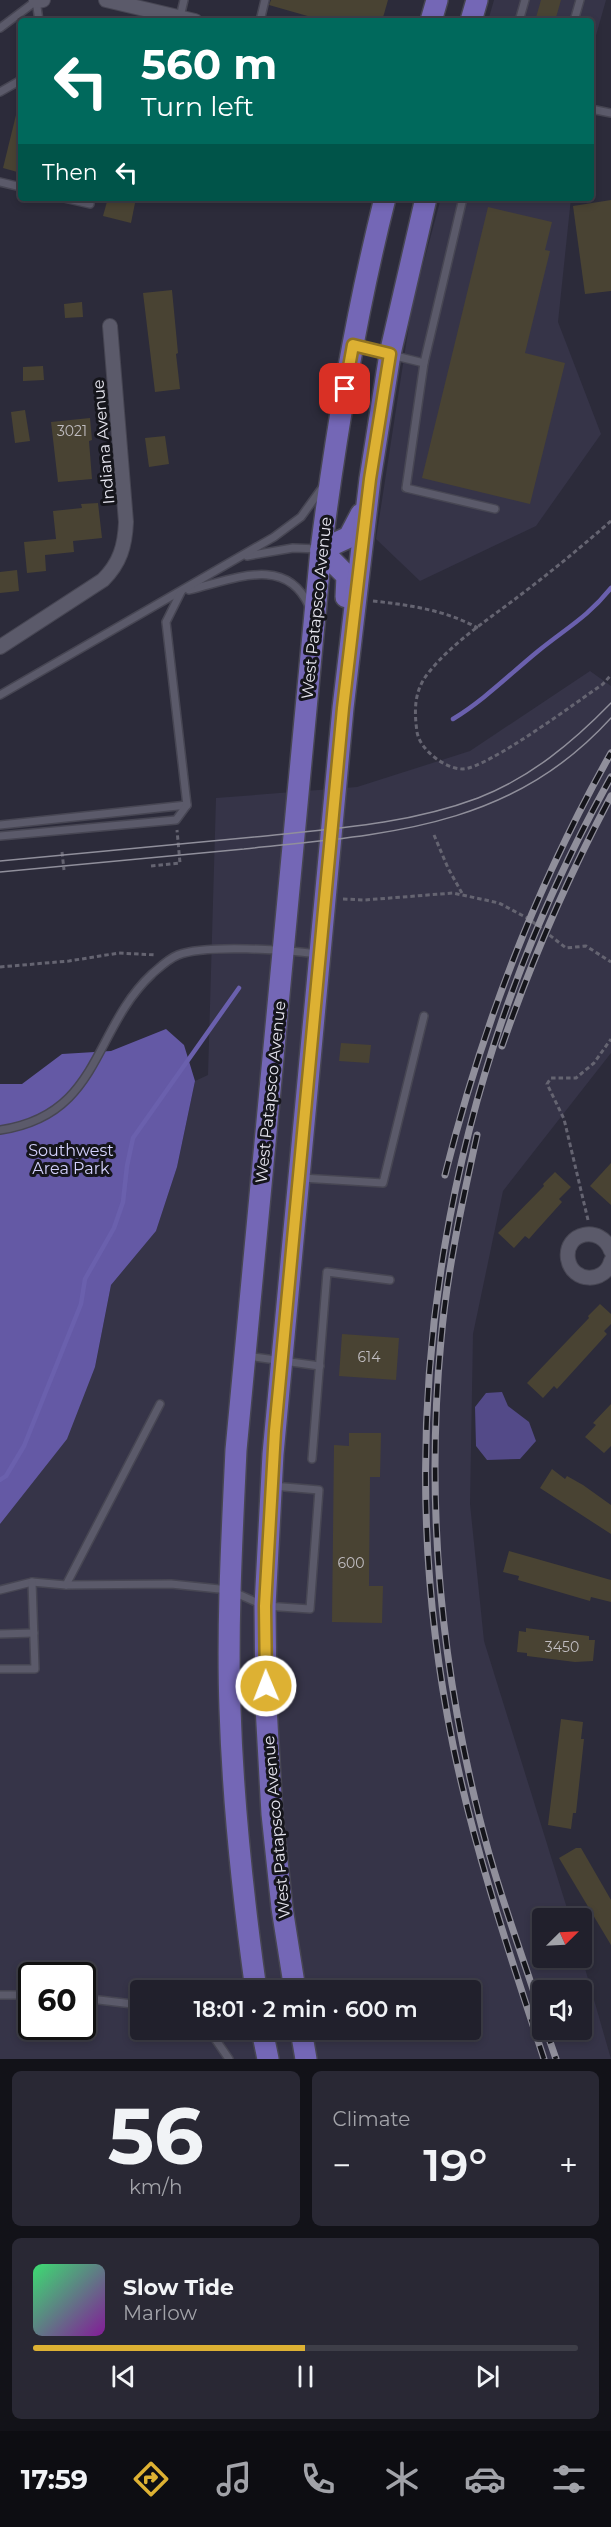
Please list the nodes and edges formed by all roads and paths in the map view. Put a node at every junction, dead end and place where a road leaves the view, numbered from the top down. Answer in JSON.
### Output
{"nodes":[{"id":1,"x":39,"y":0,"type":"edge"},
{"id":2,"x":107,"y":0,"type":"edge"},
{"id":3,"x":184,"y":0,"type":"edge"},
{"id":4,"x":265,"y":0,"type":"edge"},
{"id":5,"x":437,"y":0,"type":"edge"},
{"id":6,"x":477,"y":0,"type":"edge"},
{"id":7,"x":525,"y":0,"type":"edge"},
{"id":8,"x":580,"y":0,"type":"edge"},
{"id":9,"x":180,"y":17,"type":"junction"},
{"id":10,"x":39,"y":18,"type":"edge"},
{"id":11,"x":184,"y":18,"type":"edge"},
{"id":12,"x":261,"y":18,"type":"edge"},
{"id":13,"x":432,"y":18,"type":"edge"},
{"id":14,"x":472,"y":18,"type":"edge"},
{"id":15,"x":520,"y":18,"type":"edge"},
{"id":16,"x":575,"y":18,"type":"edge"},
{"id":17,"x":0,"y":28,"type":"edge"},
{"id":18,"x":18,"y":82,"type":"edge"},
{"id":19,"x":0,"y":92,"type":"edge"},
{"id":20,"x":594,"y":110,"type":"edge"},
{"id":21,"x":611,"y":113,"type":"edge"},
{"id":22,"x":0,"y":182,"type":"edge"},
{"id":23,"x":18,"y":186,"type":"edge"},
{"id":24,"x":77,"y":201,"type":"edge"},
{"id":25,"x":384,"y":201,"type":"edge"},
{"id":26,"x":425,"y":201,"type":"edge"},
{"id":27,"x":462,"y":201,"type":"edge"},
{"id":28,"x":90,"y":204,"type":"dead end"},
{"id":29,"x":110,"y":326,"type":"dead end"},
{"id":30,"x":353,"y":345,"type":"junction"},
{"id":31,"x":390,"y":354,"type":"junction"},
{"id":32,"x":424,"y":363,"type":"junction"},
{"id":33,"x":331,"y":476,"type":"junction"},
{"id":34,"x":367,"y":502,"type":"junction"},
{"id":35,"x":495,"y":509,"type":"dead end"},
{"id":36,"x":611,"y":521,"type":"edge"},
{"id":37,"x":321,"y":550,"type":"junction"},
{"id":38,"x":243,"y":557,"type":"junction"},
{"id":39,"x":181,"y":592,"type":"junction"},
{"id":40,"x":356,"y":599,"type":"junction"},
{"id":41,"x":314,"y":618,"type":"junction"},
{"id":42,"x":478,"y":628,"type":"junction"},
{"id":43,"x":0,"y":647,"type":"edge"},
{"id":44,"x":611,"y":675,"type":"edge"},
{"id":45,"x":0,"y":695,"type":"edge"},
{"id":46,"x":343,"y":708,"type":"junction"},
{"id":47,"x":187,"y":805,"type":"junction"},
{"id":48,"x":176,"y":820,"type":"junction"},
{"id":49,"x":0,"y":825,"type":"edge"},
{"id":50,"x":434,"y":835,"type":"dead end"},
{"id":51,"x":0,"y":836,"type":"edge"},
{"id":52,"x":62,"y":852,"type":"dead end"},
{"id":53,"x":151,"y":866,"type":"dead end"},
{"id":54,"x":64,"y":870,"type":"dead end"},
{"id":55,"x":463,"y":895,"type":"junction"},
{"id":56,"x":326,"y":898,"type":"junction"},
{"id":57,"x":284,"y":949,"type":"junction"},
{"id":58,"x":321,"y":954,"type":"junction"},
{"id":59,"x":170,"y":959,"type":"junction"},
{"id":60,"x":611,"y":962,"type":"edge"},
{"id":61,"x":0,"y":967,"type":"edge"},
{"id":62,"x":424,"y":1016,"type":"dead end"},
{"id":63,"x":611,"y":1039,"type":"edge"},
{"id":64,"x":0,"y":1130,"type":"edge"},
{"id":65,"x":299,"y":1177,"type":"junction"},
{"id":66,"x":589,"y":1234,"type":"junction"},
{"id":67,"x":611,"y":1251,"type":"edge"},
{"id":68,"x":610,"y":1269,"type":"edge"},
{"id":69,"x":390,"y":1280,"type":"dead end"},
{"id":70,"x":245,"y":1356,"type":"junction"},
{"id":71,"x":282,"y":1361,"type":"junction"},
{"id":72,"x":320,"y":1366,"type":"junction"},
{"id":73,"x":160,"y":1404,"type":"dead end"},
{"id":74,"x":312,"y":1459,"type":"dead end"},
{"id":75,"x":271,"y":1486,"type":"junction"},
{"id":76,"x":32,"y":1582,"type":"junction"},
{"id":77,"x":66,"y":1585,"type":"junction"},
{"id":78,"x":0,"y":1590,"type":"edge"},
{"id":79,"x":229,"y":1590,"type":"junction"},
{"id":80,"x":265,"y":1606,"type":"junction"},
{"id":81,"x":34,"y":1633,"type":"junction"},
{"id":82,"x":0,"y":1634,"type":"edge"},
{"id":83,"x":0,"y":1669,"type":"edge"},
{"id":84,"x":255,"y":1980,"type":"edge"},
{"id":85,"x":293,"y":1980,"type":"edge"},
{"id":86,"x":0,"y":1995,"type":"edge"},
{"id":87,"x":18,"y":1995,"type":"edge"},
{"id":88,"x":96,"y":2000,"type":"edge"},
{"id":89,"x":130,"y":2004,"type":"edge"},
{"id":90,"x":216,"y":2040,"type":"edge"},
{"id":91,"x":264,"y":2040,"type":"edge"},
{"id":92,"x":303,"y":2040,"type":"edge"},
{"id":93,"x":229,"y":2059,"type":"edge"},
{"id":94,"x":268,"y":2059,"type":"edge"},
{"id":95,"x":306,"y":2059,"type":"edge"}],
"edges":[{"from":1,"to":10,"type":"lane"},
{"from":1,"to":17,"type":"lane"},
{"from":2,"to":9,"type":"street"},
{"from":3,"to":9,"type":"lane"},
{"from":4,"to":12,"type":"lane"},
{"from":5,"to":13,"type":"main road"},
{"from":6,"to":14,"type":"main road"},
{"from":7,"to":15,"type":"lane"},
{"from":8,"to":16,"type":"lane"},
{"from":9,"to":11,"type":"street"},
{"from":18,"to":19,"type":"lane"},
{"from":20,"to":21,"type":"lane"},
{"from":22,"to":23,"type":"lane"},
{"from":24,"to":28,"type":"lane"},
{"from":25,"to":30,"type":"main road","name":"West Patapsco Avenue"},
{"from":26,"to":31,"type":"main road","name":"West Patapsco Avenue"},
{"from":27,"to":32,"type":"lane"},
{"from":29,"to":43,"type":"street","name":"Indiana Avenue"},
{"from":30,"to":31,"type":"lane"},
{"from":30,"to":33,"type":"main road","name":"West Patapsco Avenue"},
{"from":31,"to":32,"type":"lane"},
{"from":31,"to":34,"type":"main road","name":"West Patapsco Avenue"},
{"from":32,"to":35,"type":"lane"},
{"from":33,"to":37,"type":"main road","name":"West Patapsco Avenue"},
{"from":33,"to":38,"type":"lane"},
{"from":34,"to":37,"type":"main road"},
{"from":34,"to":40,"type":"main road","name":"West Patapsco Avenue"},
{"from":36,"to":42,"type":"path"},
{"from":37,"to":38,"type":"lane"},
{"from":37,"to":41,"type":"main road","name":"West Patapsco Avenue"},
{"from":37,"to":46,"type":"main road"},
{"from":38,"to":39,"type":"lane"},
{"from":39,"to":41,"type":"lane"},
{"from":39,"to":45,"type":"lane"},
{"from":39,"to":47,"type":"lane"},
{"from":40,"to":42,"type":"path"},
{"from":40,"to":46,"type":"main road","name":"West Patapsco Avenue"},
{"from":41,"to":57,"type":"main road","name":"West Patapsco Avenue"},
{"from":42,"to":44,"type":"path"},
{"from":46,"to":56,"type":"main road","name":"West Patapsco Avenue"},
{"from":47,"to":48,"type":"lane"},
{"from":47,"to":49,"type":"lane"},
{"from":48,"to":51,"type":"lane"},
{"from":48,"to":53,"type":"path"},
{"from":50,"to":55,"type":"path"},
{"from":52,"to":54,"type":"path"},
{"from":55,"to":56,"type":"path"},
{"from":55,"to":60,"type":"path"},
{"from":56,"to":58,"type":"main road","name":"West Patapsco Avenue"},
{"from":57,"to":58,"type":"lane"},
{"from":57,"to":59,"type":"lane"},
{"from":57,"to":70,"type":"main road","name":"West Patapsco Avenue"},
{"from":58,"to":65,"type":"main road","name":"West Patapsco Avenue"},
{"from":59,"to":61,"type":"path"},
{"from":59,"to":64,"type":"lane"},
{"from":62,"to":65,"type":"lane"},
{"from":63,"to":66,"type":"path"},
{"from":65,"to":71,"type":"main road","name":"West Patapsco Avenue"},
{"from":66,"to":67,"type":"street"},
{"from":66,"to":68,"type":"street"},
{"from":69,"to":72,"type":"lane"},
{"from":70,"to":71,"type":"lane"},
{"from":70,"to":79,"type":"main road","name":"West Patapsco Avenue"},
{"from":71,"to":72,"type":"lane"},
{"from":71,"to":75,"type":"main road","name":"West Patapsco Avenue"},
{"from":72,"to":74,"type":"lane"},
{"from":73,"to":77,"type":"lane"},
{"from":75,"to":80,"type":"main road","name":"West Patapsco Avenue"},
{"from":75,"to":80,"type":"lane"},
{"from":76,"to":77,"type":"lane"},
{"from":76,"to":78,"type":"lane"},
{"from":76,"to":81,"type":"lane"},
{"from":77,"to":79,"type":"lane"},
{"from":79,"to":80,"type":"lane"},
{"from":79,"to":84,"type":"main road","name":"West Patapsco Avenue"},
{"from":80,"to":85,"type":"main road","name":"West Patapsco Avenue"},
{"from":81,"to":82,"type":"lane"},
{"from":81,"to":83,"type":"lane"},
{"from":86,"to":87,"type":"lane"},
{"from":88,"to":89,"type":"lane"},
{"from":90,"to":93,"type":"lane"},
{"from":91,"to":94,"type":"main road"},
{"from":92,"to":95,"type":"main road"}]}
